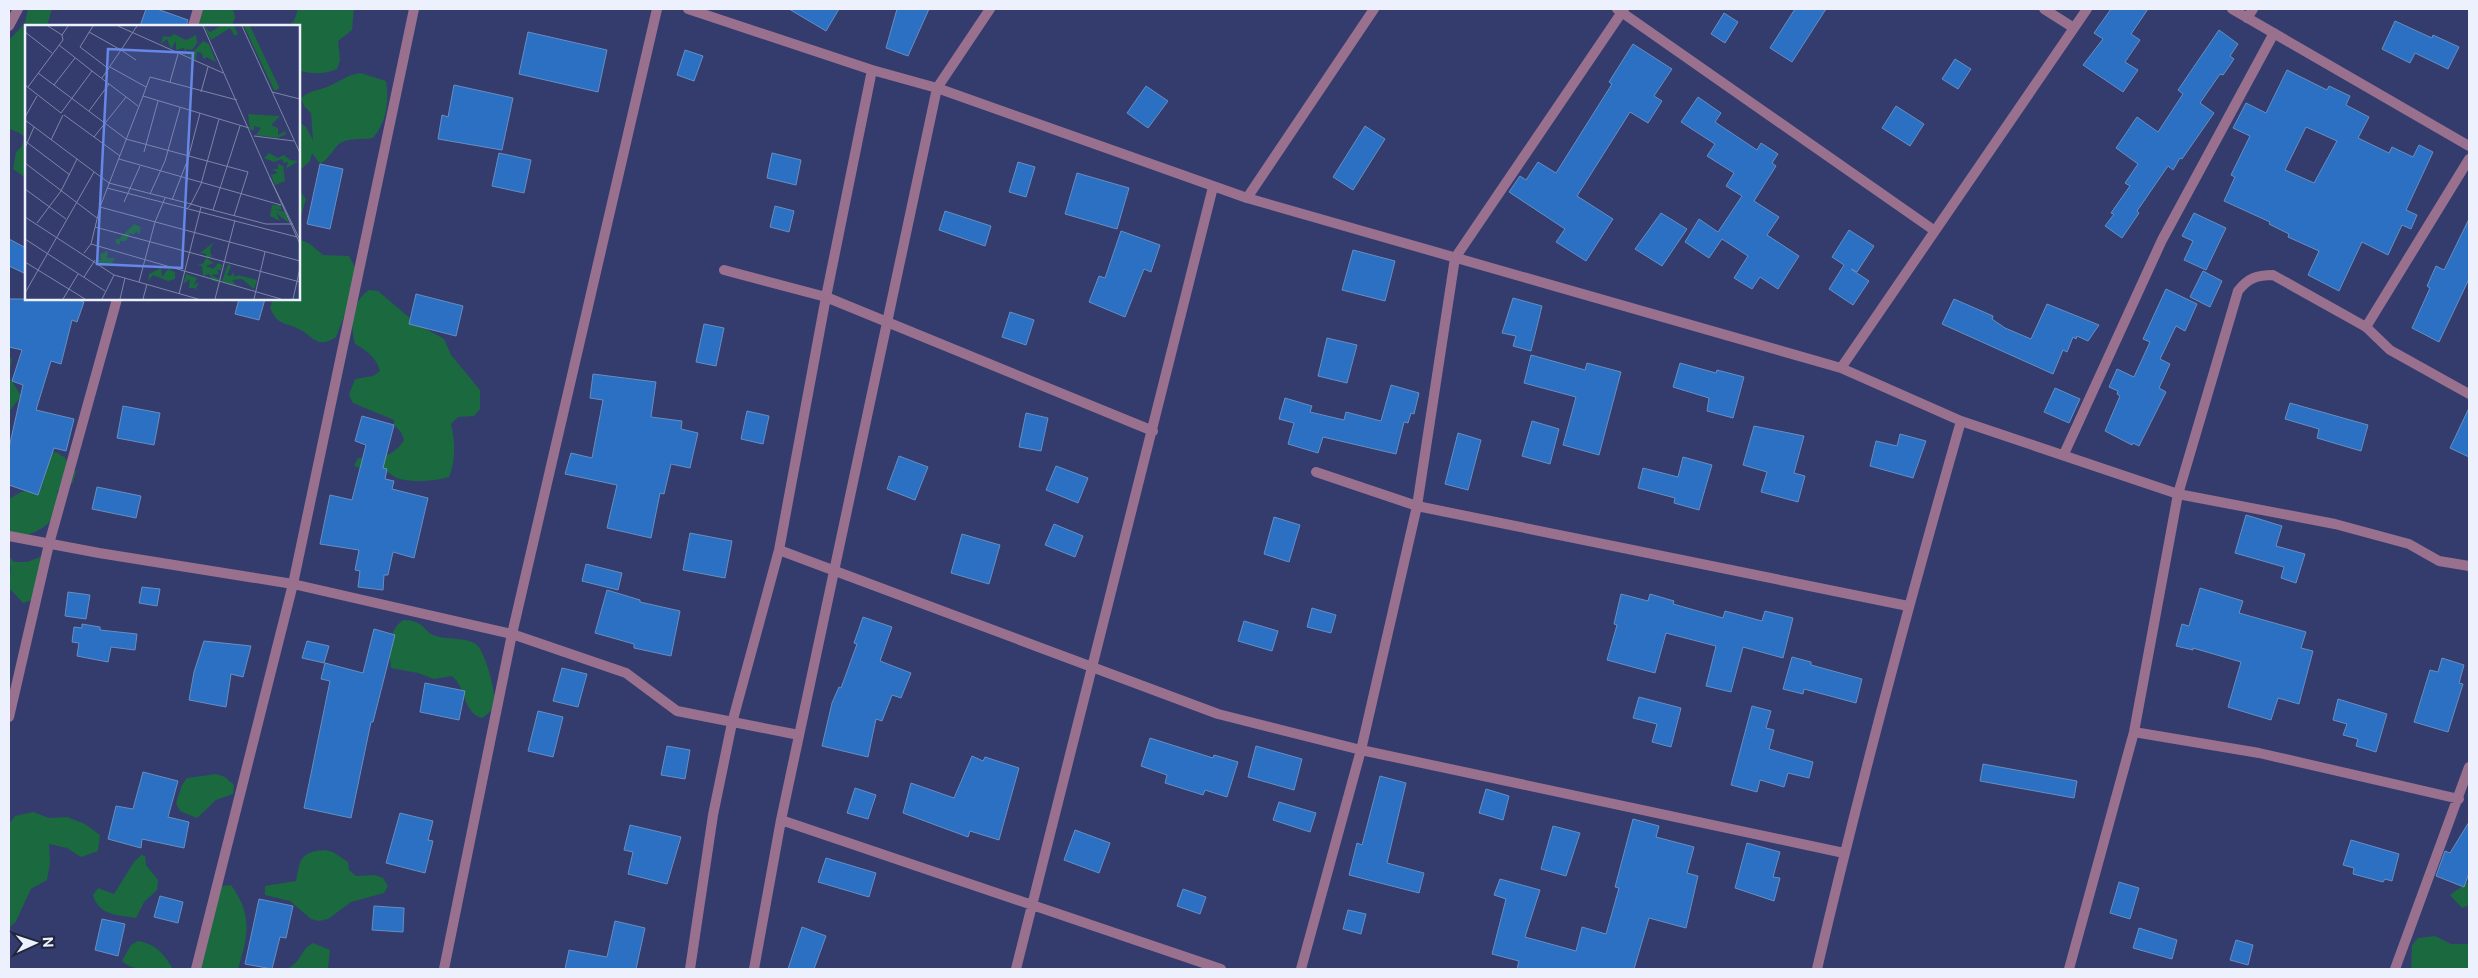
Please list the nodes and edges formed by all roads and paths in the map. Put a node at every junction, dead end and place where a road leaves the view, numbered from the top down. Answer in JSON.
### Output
{"nodes":[{"id":1,"x":18,"y":9,"type":"edge"},
{"id":2,"x":198,"y":9,"type":"edge"},
{"id":3,"x":414,"y":9,"type":"edge"},
{"id":4,"x":657,"y":9,"type":"edge"},
{"id":5,"x":688,"y":9,"type":"edge"},
{"id":6,"x":990,"y":9,"type":"edge"},
{"id":7,"x":1374,"y":9,"type":"edge"},
{"id":8,"x":2044,"y":9,"type":"edge"},
{"id":9,"x":2087,"y":9,"type":"edge"},
{"id":10,"x":2232,"y":9,"type":"edge"},
{"id":11,"x":2253,"y":9,"type":"edge"},
{"id":12,"x":1620,"y":10,"type":"edge"},
{"id":13,"x":2247,"y":18,"type":"junction"},
{"id":14,"x":193,"y":25,"type":"edge"},
{"id":15,"x":9,"y":26,"type":"edge"},
{"id":16,"x":2074,"y":28,"type":"junction"},
{"id":17,"x":2274,"y":33,"type":"junction"},
{"id":18,"x":872,"y":70,"type":"junction"},
{"id":19,"x":937,"y":88,"type":"junction"},
{"id":20,"x":2469,"y":146,"type":"edge"},
{"id":21,"x":2469,"y":159,"type":"edge"},
{"id":22,"x":1213,"y":187,"type":"junction"},
{"id":23,"x":1247,"y":198,"type":"junction"},
{"id":24,"x":1935,"y":231,"type":"junction"},
{"id":25,"x":1455,"y":258,"type":"junction"},
{"id":26,"x":724,"y":270,"type":"dead end"},
{"id":27,"x":826,"y":297,"type":"junction"},
{"id":28,"x":117,"y":300,"type":"edge"},
{"id":29,"x":887,"y":323,"type":"junction"},
{"id":30,"x":2366,"y":328,"type":"junction"},
{"id":31,"x":1841,"y":368,"type":"junction"},
{"id":32,"x":2469,"y":394,"type":"edge"},
{"id":33,"x":1961,"y":422,"type":"junction"},
{"id":34,"x":1152,"y":431,"type":"junction"},
{"id":35,"x":2064,"y":454,"type":"junction"},
{"id":36,"x":1316,"y":472,"type":"dead end"},
{"id":37,"x":2178,"y":494,"type":"junction"},
{"id":38,"x":1417,"y":506,"type":"junction"},
{"id":39,"x":9,"y":536,"type":"edge"},
{"id":40,"x":49,"y":544,"type":"junction"},
{"id":41,"x":779,"y":550,"type":"junction"},
{"id":42,"x":2469,"y":566,"type":"edge"},
{"id":43,"x":835,"y":569,"type":"junction"},
{"id":44,"x":293,"y":584,"type":"junction"},
{"id":45,"x":1908,"y":606,"type":"junction"},
{"id":46,"x":512,"y":634,"type":"junction"},
{"id":47,"x":1093,"y":667,"type":"junction"},
{"id":48,"x":9,"y":717,"type":"edge"},
{"id":49,"x":732,"y":723,"type":"junction"},
{"id":50,"x":2134,"y":732,"type":"junction"},
{"id":51,"x":799,"y":735,"type":"junction"},
{"id":52,"x":1361,"y":750,"type":"junction"},
{"id":53,"x":2469,"y":767,"type":"edge"},
{"id":54,"x":2459,"y":799,"type":"junction"},
{"id":55,"x":781,"y":820,"type":"junction"},
{"id":56,"x":1844,"y":853,"type":"junction"},
{"id":57,"x":1032,"y":906,"type":"junction"},
{"id":58,"x":196,"y":969,"type":"edge"},
{"id":59,"x":444,"y":969,"type":"edge"},
{"id":60,"x":690,"y":969,"type":"edge"},
{"id":61,"x":754,"y":969,"type":"edge"},
{"id":62,"x":1016,"y":969,"type":"edge"},
{"id":63,"x":1221,"y":969,"type":"edge"},
{"id":64,"x":1301,"y":969,"type":"edge"},
{"id":65,"x":1817,"y":969,"type":"edge"},
{"id":66,"x":2069,"y":969,"type":"edge"},
{"id":67,"x":2396,"y":969,"type":"edge"}],
"edges":[{"from":1,"to":15,"type":"street"},
{"from":2,"to":14,"type":"street"},
{"from":3,"to":44,"type":"street"},
{"from":4,"to":46,"type":"street"},
{"from":5,"to":18,"type":"street"},
{"from":6,"to":19,"type":"street"},
{"from":7,"to":23,"type":"street"},
{"from":8,"to":16,"type":"street"},
{"from":9,"to":16,"type":"street"},
{"from":10,"to":13,"type":"street"},
{"from":11,"to":13,"type":"street"},
{"from":12,"to":24,"type":"street"},
{"from":12,"to":25,"type":"street"},
{"from":13,"to":17,"type":"street"},
{"from":16,"to":24,"type":"street"},
{"from":17,"to":20,"type":"street"},
{"from":17,"to":35,"type":"street"},
{"from":18,"to":19,"type":"street"},
{"from":18,"to":27,"type":"street"},
{"from":19,"to":22,"type":"street"},
{"from":19,"to":29,"type":"street"},
{"from":21,"to":30,"type":"street"},
{"from":22,"to":23,"type":"street"},
{"from":22,"to":34,"type":"street"},
{"from":23,"to":25,"type":"street"},
{"from":24,"to":31,"type":"street"},
{"from":25,"to":31,"type":"street"},
{"from":25,"to":38,"type":"street"},
{"from":26,"to":27,"type":"street"},
{"from":27,"to":29,"type":"street"},
{"from":27,"to":41,"type":"street"},
{"from":28,"to":40,"type":"street"},
{"from":29,"to":34,"type":"street"},
{"from":29,"to":43,"type":"street"},
{"from":30,"to":32,"type":"street"},
{"from":30,"to":37,"type":"street"},
{"from":31,"to":33,"type":"street"},
{"from":33,"to":35,"type":"street"},
{"from":33,"to":45,"type":"street"},
{"from":34,"to":47,"type":"street"},
{"from":35,"to":37,"type":"street"},
{"from":36,"to":38,"type":"street"},
{"from":37,"to":42,"type":"street"},
{"from":37,"to":50,"type":"street"},
{"from":38,"to":45,"type":"street"},
{"from":38,"to":52,"type":"street"},
{"from":39,"to":40,"type":"street"},
{"from":40,"to":44,"type":"street"},
{"from":40,"to":48,"type":"street"},
{"from":41,"to":43,"type":"street"},
{"from":41,"to":49,"type":"street"},
{"from":43,"to":47,"type":"street"},
{"from":43,"to":51,"type":"street"},
{"from":44,"to":46,"type":"street"},
{"from":44,"to":58,"type":"street"},
{"from":45,"to":56,"type":"street"},
{"from":46,"to":49,"type":"street"},
{"from":46,"to":59,"type":"street"},
{"from":47,"to":52,"type":"street"},
{"from":47,"to":57,"type":"street"},
{"from":49,"to":51,"type":"street"},
{"from":49,"to":60,"type":"street"},
{"from":50,"to":54,"type":"street"},
{"from":50,"to":66,"type":"street"},
{"from":51,"to":55,"type":"street"},
{"from":52,"to":56,"type":"street"},
{"from":52,"to":64,"type":"street"},
{"from":53,"to":54,"type":"street"},
{"from":54,"to":67,"type":"street"},
{"from":55,"to":57,"type":"street"},
{"from":55,"to":61,"type":"street"},
{"from":56,"to":65,"type":"street"},
{"from":57,"to":62,"type":"street"},
{"from":57,"to":63,"type":"street"}]}
